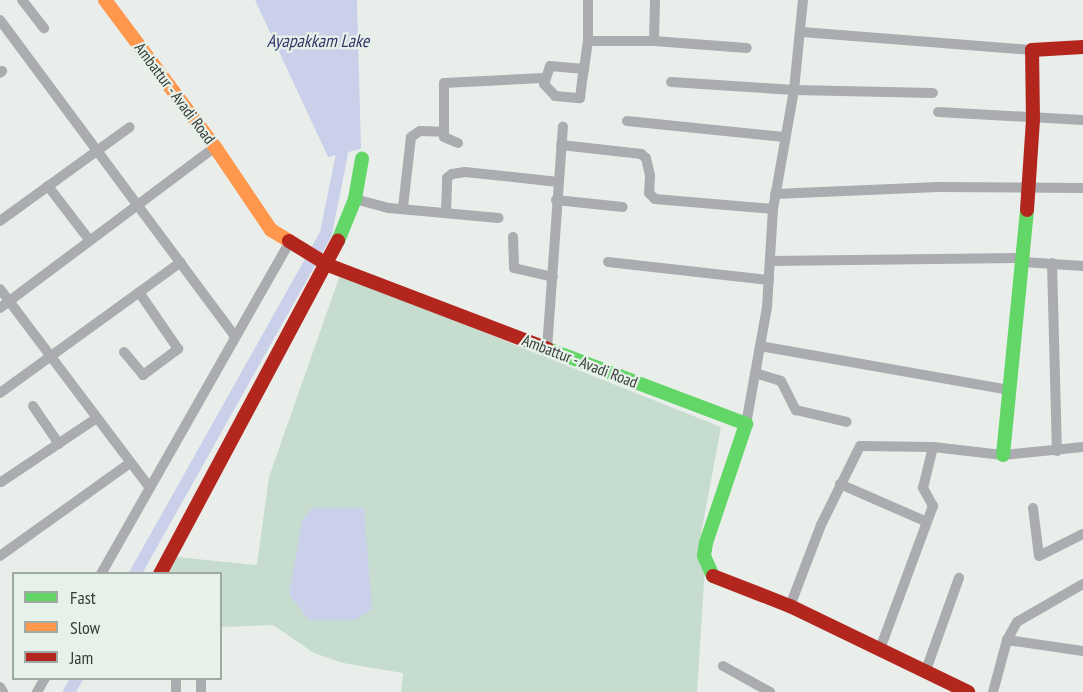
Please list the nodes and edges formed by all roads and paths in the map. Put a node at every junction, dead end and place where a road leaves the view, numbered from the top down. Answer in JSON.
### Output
{"nodes":[{"id":1,"x":22,"y":0,"type":"edge"},
{"id":2,"x":105,"y":0,"type":"edge"},
{"id":3,"x":588,"y":0,"type":"edge"},
{"id":4,"x":656,"y":0,"type":"edge"},
{"id":5,"x":803,"y":0,"type":"edge"},
{"id":6,"x":0,"y":20,"type":"edge"},
{"id":7,"x":44,"y":28,"type":"dead end"},
{"id":8,"x":802,"y":32,"type":"junction"},
{"id":9,"x":588,"y":41,"type":"junction"},
{"id":10,"x":654,"y":41,"type":"junction"},
{"id":11,"x":1083,"y":47,"type":"edge"},
{"id":12,"x":747,"y":48,"type":"dead end"},
{"id":13,"x":1032,"y":50,"type":"junction"},
{"id":14,"x":584,"y":69,"type":"junction"},
{"id":15,"x":543,"y":78,"type":"junction"},
{"id":16,"x":671,"y":82,"type":"dead end"},
{"id":17,"x":794,"y":90,"type":"junction"},
{"id":18,"x":933,"y":93,"type":"dead end"},
{"id":19,"x":938,"y":112,"type":"dead end"},
{"id":20,"x":1033,"y":119,"type":"junction"},
{"id":21,"x":1083,"y":120,"type":"edge"},
{"id":22,"x":627,"y":122,"type":"dead end"},
{"id":23,"x":563,"y":127,"type":"dead end"},
{"id":24,"x":130,"y":128,"type":"dead end"},
{"id":25,"x":443,"y":132,"type":"junction"},
{"id":26,"x":784,"y":137,"type":"junction"},
{"id":27,"x":458,"y":143,"type":"dead end"},
{"id":28,"x":561,"y":145,"type":"junction"},
{"id":29,"x":215,"y":147,"type":"junction"},
{"id":30,"x":98,"y":150,"type":"junction"},
{"id":31,"x":362,"y":159,"type":"dead end"},
{"id":32,"x":558,"y":182,"type":"junction"},
{"id":33,"x":48,"y":186,"type":"junction"},
{"id":34,"x":1029,"y":188,"type":"junction"},
{"id":35,"x":1083,"y":189,"type":"edge"},
{"id":36,"x":775,"y":194,"type":"junction"},
{"id":37,"x":355,"y":199,"type":"junction"},
{"id":38,"x":556,"y":200,"type":"junction"},
{"id":39,"x":138,"y":205,"type":"junction"},
{"id":40,"x":403,"y":207,"type":"junction"},
{"id":41,"x":623,"y":207,"type":"dead end"},
{"id":42,"x":773,"y":209,"type":"junction"},
{"id":43,"x":446,"y":212,"type":"junction"},
{"id":44,"x":499,"y":218,"type":"dead end"},
{"id":45,"x":0,"y":221,"type":"edge"},
{"id":46,"x":513,"y":237,"type":"dead end"},
{"id":47,"x":90,"y":241,"type":"junction"},
{"id":48,"x":289,"y":243,"type":"junction"},
{"id":49,"x":1024,"y":260,"type":"junction"},
{"id":50,"x":770,"y":261,"type":"junction"},
{"id":51,"x":181,"y":262,"type":"junction"},
{"id":52,"x":608,"y":262,"type":"dead end"},
{"id":53,"x":1052,"y":263,"type":"junction"},
{"id":54,"x":326,"y":264,"type":"junction"},
{"id":55,"x":1083,"y":266,"type":"edge"},
{"id":56,"x":553,"y":277,"type":"junction"},
{"id":57,"x":769,"y":280,"type":"junction"},
{"id":58,"x":0,"y":289,"type":"edge"},
{"id":59,"x":139,"y":292,"type":"junction"},
{"id":60,"x":4,"y":305,"type":"edge"},
{"id":61,"x":235,"y":336,"type":"junction"},
{"id":62,"x":760,"y":346,"type":"junction"},
{"id":63,"x":547,"y":349,"type":"junction"},
{"id":64,"x":124,"y":352,"type":"dead end"},
{"id":65,"x":50,"y":357,"type":"junction"},
{"id":66,"x":755,"y":373,"type":"junction"},
{"id":67,"x":1010,"y":390,"type":"junction"},
{"id":68,"x":0,"y":393,"type":"edge"},
{"id":69,"x":33,"y":406,"type":"dead end"},
{"id":70,"x":97,"y":418,"type":"junction"},
{"id":71,"x":847,"y":422,"type":"dead end"},
{"id":72,"x":746,"y":424,"type":"junction"},
{"id":73,"x":59,"y":444,"type":"junction"},
{"id":74,"x":933,"y":447,"type":"junction"},
{"id":75,"x":1083,"y":447,"type":"edge"},
{"id":76,"x":1057,"y":451,"type":"junction"},
{"id":77,"x":1003,"y":455,"type":"junction"},
{"id":78,"x":130,"y":463,"type":"junction"},
{"id":79,"x":0,"y":482,"type":"edge"},
{"id":80,"x":840,"y":484,"type":"junction"},
{"id":81,"x":149,"y":487,"type":"junction"},
{"id":82,"x":1033,"y":508,"type":"dead end"},
{"id":83,"x":927,"y":522,"type":"junction"},
{"id":84,"x":1083,"y":534,"type":"edge"},
{"id":85,"x":0,"y":556,"type":"edge"},
{"id":86,"x":102,"y":572,"type":"edge"},
{"id":87,"x":161,"y":572,"type":"edge"},
{"id":88,"x":959,"y":578,"type":"dead end"},
{"id":89,"x":1083,"y":584,"type":"edge"},
{"id":90,"x":1068,"y":592,"type":"junction"},
{"id":91,"x":1083,"y":593,"type":"edge"},
{"id":92,"x":790,"y":606,"type":"junction"},
{"id":93,"x":1007,"y":640,"type":"junction"},
{"id":94,"x":880,"y":649,"type":"junction"},
{"id":95,"x":1083,"y":651,"type":"edge"},
{"id":96,"x":723,"y":666,"type":"dead end"},
{"id":97,"x":926,"y":670,"type":"junction"},
{"id":98,"x":0,"y":687,"type":"edge"},
{"id":99,"x":3,"y":692,"type":"edge"},
{"id":100,"x":770,"y":692,"type":"edge"},
{"id":101,"x":968,"y":692,"type":"edge"},
{"id":102,"x":993,"y":692,"type":"edge"}],
"edges":[{"from":1,"to":7,"type":"street"},
{"from":2,"to":29,"type":"street","name":"Ambattur - Avadi Road"},
{"from":3,"to":9,"type":"street"},
{"from":4,"to":10,"type":"street"},
{"from":5,"to":8,"type":"street"},
{"from":6,"to":30,"type":"street"},
{"from":8,"to":13,"type":"street"},
{"from":8,"to":17,"type":"street"},
{"from":9,"to":10,"type":"street"},
{"from":9,"to":14,"type":"street"},
{"from":10,"to":12,"type":"street"},
{"from":11,"to":13,"type":"street"},
{"from":13,"to":20,"type":"street"},
{"from":14,"to":15,"type":"street"},
{"from":14,"to":15,"type":"street"},
{"from":15,"to":25,"type":"street"},
{"from":16,"to":17,"type":"street"},
{"from":17,"to":18,"type":"street"},
{"from":17,"to":26,"type":"street"},
{"from":19,"to":20,"type":"street"},
{"from":20,"to":21,"type":"street"},
{"from":20,"to":34,"type":"street"},
{"from":22,"to":26,"type":"street"},
{"from":23,"to":28,"type":"street"},
{"from":24,"to":30,"type":"street"},
{"from":25,"to":27,"type":"street"},
{"from":25,"to":40,"type":"street"},
{"from":26,"to":36,"type":"street"},
{"from":28,"to":32,"type":"street"},
{"from":28,"to":42,"type":"street"},
{"from":29,"to":39,"type":"street"},
{"from":29,"to":48,"type":"street","name":"Ambattur - Avadi Road"},
{"from":30,"to":33,"type":"street"},
{"from":30,"to":39,"type":"street"},
{"from":31,"to":37,"type":"street"},
{"from":32,"to":38,"type":"street"},
{"from":32,"to":43,"type":"street"},
{"from":33,"to":45,"type":"street"},
{"from":33,"to":47,"type":"street"},
{"from":34,"to":35,"type":"street"},
{"from":34,"to":36,"type":"street"},
{"from":34,"to":49,"type":"street"},
{"from":36,"to":42,"type":"street"},
{"from":37,"to":40,"type":"street"},
{"from":37,"to":54,"type":"street"},
{"from":38,"to":41,"type":"street"},
{"from":38,"to":56,"type":"street"},
{"from":39,"to":47,"type":"street"},
{"from":39,"to":51,"type":"street"},
{"from":40,"to":43,"type":"street"},
{"from":42,"to":50,"type":"street"},
{"from":43,"to":44,"type":"street"},
{"from":46,"to":56,"type":"street"},
{"from":47,"to":60,"type":"street"},
{"from":48,"to":54,"type":"street","name":"Ambattur - Avadi Road"},
{"from":48,"to":61,"type":"street"},
{"from":49,"to":50,"type":"street"},
{"from":49,"to":53,"type":"street"},
{"from":49,"to":67,"type":"street"},
{"from":50,"to":57,"type":"street"},
{"from":51,"to":59,"type":"street"},
{"from":51,"to":61,"type":"street"},
{"from":52,"to":57,"type":"street"},
{"from":53,"to":55,"type":"street"},
{"from":53,"to":76,"type":"street"},
{"from":54,"to":63,"type":"street","name":"Ambattur - Avadi Road"},
{"from":54,"to":87,"type":"street"},
{"from":56,"to":63,"type":"street"},
{"from":57,"to":62,"type":"street"},
{"from":58,"to":60,"type":"street"},
{"from":59,"to":64,"type":"street"},
{"from":59,"to":65,"type":"street"},
{"from":60,"to":65,"type":"street"},
{"from":61,"to":81,"type":"street"},
{"from":62,"to":66,"type":"street"},
{"from":62,"to":67,"type":"street"},
{"from":63,"to":72,"type":"street","name":"Ambattur - Avadi Road"},
{"from":65,"to":68,"type":"street"},
{"from":65,"to":70,"type":"street"},
{"from":66,"to":71,"type":"street"},
{"from":66,"to":72,"type":"street"},
{"from":67,"to":77,"type":"street"},
{"from":69,"to":73,"type":"street"},
{"from":70,"to":73,"type":"street"},
{"from":70,"to":78,"type":"street"},
{"from":72,"to":92,"type":"street"},
{"from":73,"to":79,"type":"street"},
{"from":74,"to":77,"type":"street"},
{"from":74,"to":80,"type":"street"},
{"from":74,"to":83,"type":"street"},
{"from":75,"to":76,"type":"street"},
{"from":76,"to":77,"type":"street"},
{"from":78,"to":81,"type":"street"},
{"from":78,"to":85,"type":"street"},
{"from":80,"to":83,"type":"street"},
{"from":80,"to":92,"type":"street"},
{"from":81,"to":86,"type":"street"},
{"from":82,"to":84,"type":"street"},
{"from":83,"to":94,"type":"street"},
{"from":88,"to":97,"type":"street"},
{"from":89,"to":90,"type":"street"},
{"from":90,"to":91,"type":"street"},
{"from":90,"to":93,"type":"street"},
{"from":92,"to":94,"type":"street"},
{"from":93,"to":95,"type":"street"},
{"from":93,"to":102,"type":"street"},
{"from":94,"to":97,"type":"street"},
{"from":96,"to":100,"type":"street"},
{"from":97,"to":101,"type":"street"},
{"from":98,"to":99,"type":"street"}]}
